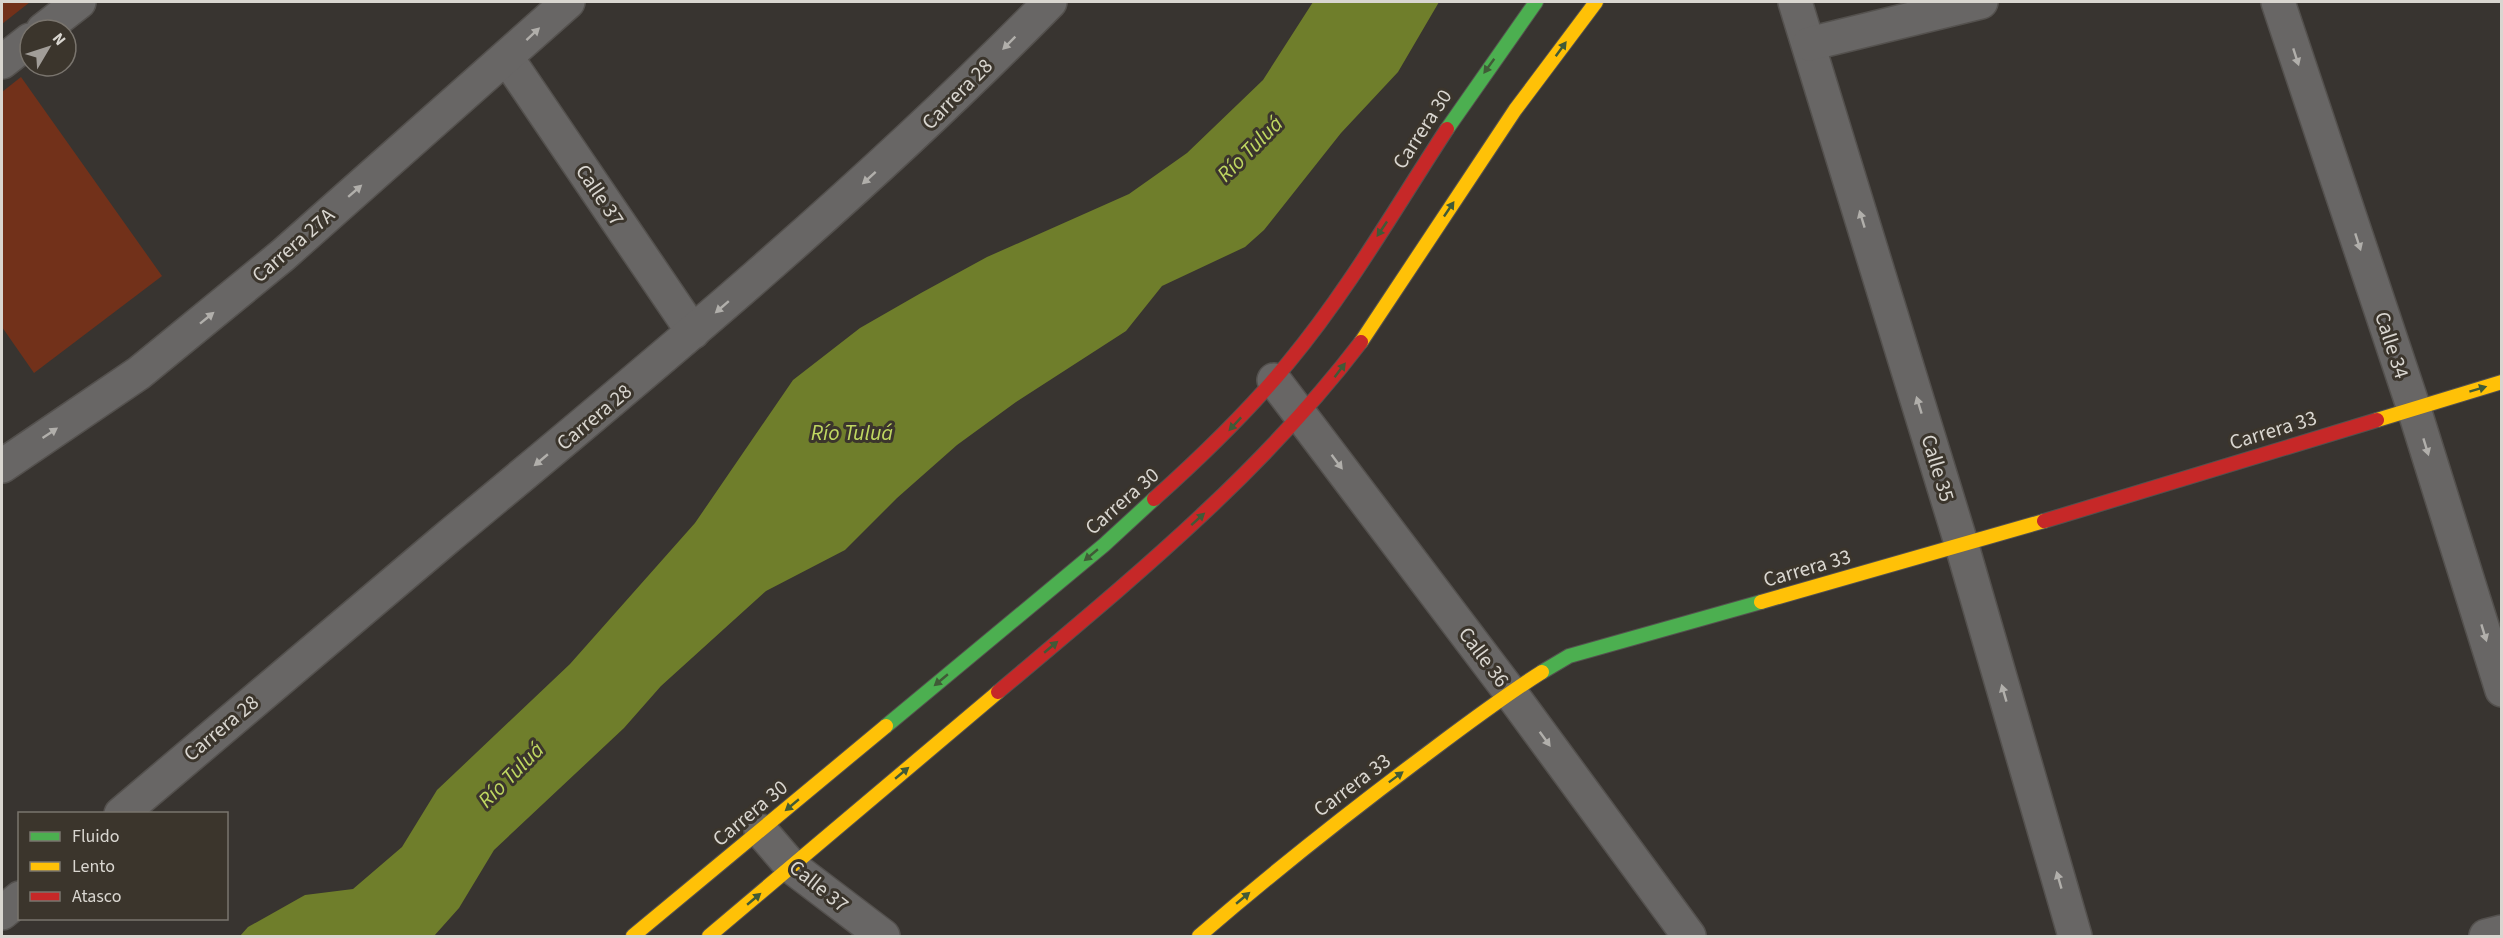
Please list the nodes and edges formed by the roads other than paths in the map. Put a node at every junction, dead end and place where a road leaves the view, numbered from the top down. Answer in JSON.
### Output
{"nodes":[{"id":1,"x":79,"y":2,"type":"edge"},
{"id":2,"x":568,"y":2,"type":"edge"},
{"id":3,"x":1050,"y":2,"type":"edge"},
{"id":4,"x":1536,"y":2,"type":"edge"},
{"id":5,"x":1596,"y":2,"type":"edge"},
{"id":6,"x":1795,"y":2,"type":"edge"},
{"id":7,"x":1981,"y":2,"type":"edge"},
{"id":8,"x":2277,"y":2,"type":"edge"},
{"id":9,"x":58,"y":18,"type":"edge"},
{"id":10,"x":1809,"y":44,"type":"junction"},
{"id":11,"x":18,"y":49,"type":"edge"},
{"id":12,"x":507,"y":58,"type":"junction"},
{"id":13,"x":2,"y":62,"type":"edge"},
{"id":14,"x":693,"y":332,"type":"junction"},
{"id":15,"x":1274,"y":380,"type":"junction"},
{"id":16,"x":2502,"y":382,"type":"edge"},
{"id":17,"x":2414,"y":409,"type":"junction"},
{"id":18,"x":1302,"y":415,"type":"junction"},
{"id":19,"x":2,"y":466,"type":"edge"},
{"id":20,"x":1962,"y":546,"type":"junction"},
{"id":21,"x":2502,"y":690,"type":"edge"},
{"id":22,"x":1510,"y":692,"type":"junction"},
{"id":23,"x":122,"y":812,"type":"edge"},
{"id":24,"x":761,"y":831,"type":"junction"},
{"id":25,"x":792,"y":867,"type":"junction"},
{"id":26,"x":18,"y":900,"type":"edge"},
{"id":27,"x":2,"y":913,"type":"edge"},
{"id":28,"x":1674,"y":930,"type":"edge"},
{"id":29,"x":2502,"y":932,"type":"edge"},
{"id":30,"x":633,"y":936,"type":"edge"},
{"id":31,"x":709,"y":936,"type":"edge"},
{"id":32,"x":882,"y":936,"type":"edge"},
{"id":33,"x":1199,"y":936,"type":"edge"},
{"id":34,"x":2075,"y":936,"type":"edge"},
{"id":35,"x":2486,"y":936,"type":"edge"}],
"edges":[{"from":1,"to":9,"type":"street"},
{"from":12,"to":2,"type":"street","name":"Carrera 27A","one_way":true},
{"from":3,"to":14,"type":"street","name":"Carrera 28","one_way":true},
{"from":4,"to":15,"type":"main road","name":"Carrera 30","one_way":true},
{"from":18,"to":5,"type":"main road","one_way":true},
{"from":6,"to":10,"type":"street","name":"Calle 35"},
{"from":7,"to":10,"type":"street"},
{"from":8,"to":17,"type":"street","name":"Calle 34","one_way":true},
{"from":20,"to":10,"type":"street","name":"Calle 35","one_way":true},
{"from":11,"to":13,"type":"street"},
{"from":12,"to":14,"type":"street","name":"Calle 37"},
{"from":19,"to":12,"type":"street","name":"Carrera 27A","one_way":true},
{"from":14,"to":23,"type":"street","name":"Carrera 28","one_way":true},
{"from":15,"to":18,"type":"street","name":"Calle 36"},
{"from":15,"to":24,"type":"main road","name":"Carrera 30","one_way":true},
{"from":17,"to":16,"type":"main road","name":"Carrera 33","one_way":true},
{"from":17,"to":20,"type":"main road","name":"Carrera 33"},
{"from":17,"to":21,"type":"street","name":"Calle 34","one_way":true},
{"from":18,"to":22,"type":"street","name":"Calle 36","one_way":true},
{"from":25,"to":18,"type":"main road","one_way":true},
{"from":20,"to":22,"type":"main road","name":"Carrera 33"},
{"from":34,"to":20,"type":"street","name":"Calle 35","one_way":true},
{"from":22,"to":28,"type":"street","name":"Calle 36","one_way":true},
{"from":33,"to":22,"type":"main road","name":"Carrera 33","one_way":true},
{"from":24,"to":25,"type":"street","name":"Calle 37"},
{"from":24,"to":30,"type":"main road","name":"Carrera 30"},
{"from":31,"to":25,"type":"main road","one_way":true},
{"from":25,"to":32,"type":"street","name":"Calle 37"},
{"from":26,"to":27,"type":"street"},
{"from":29,"to":35,"type":"street"}]}
